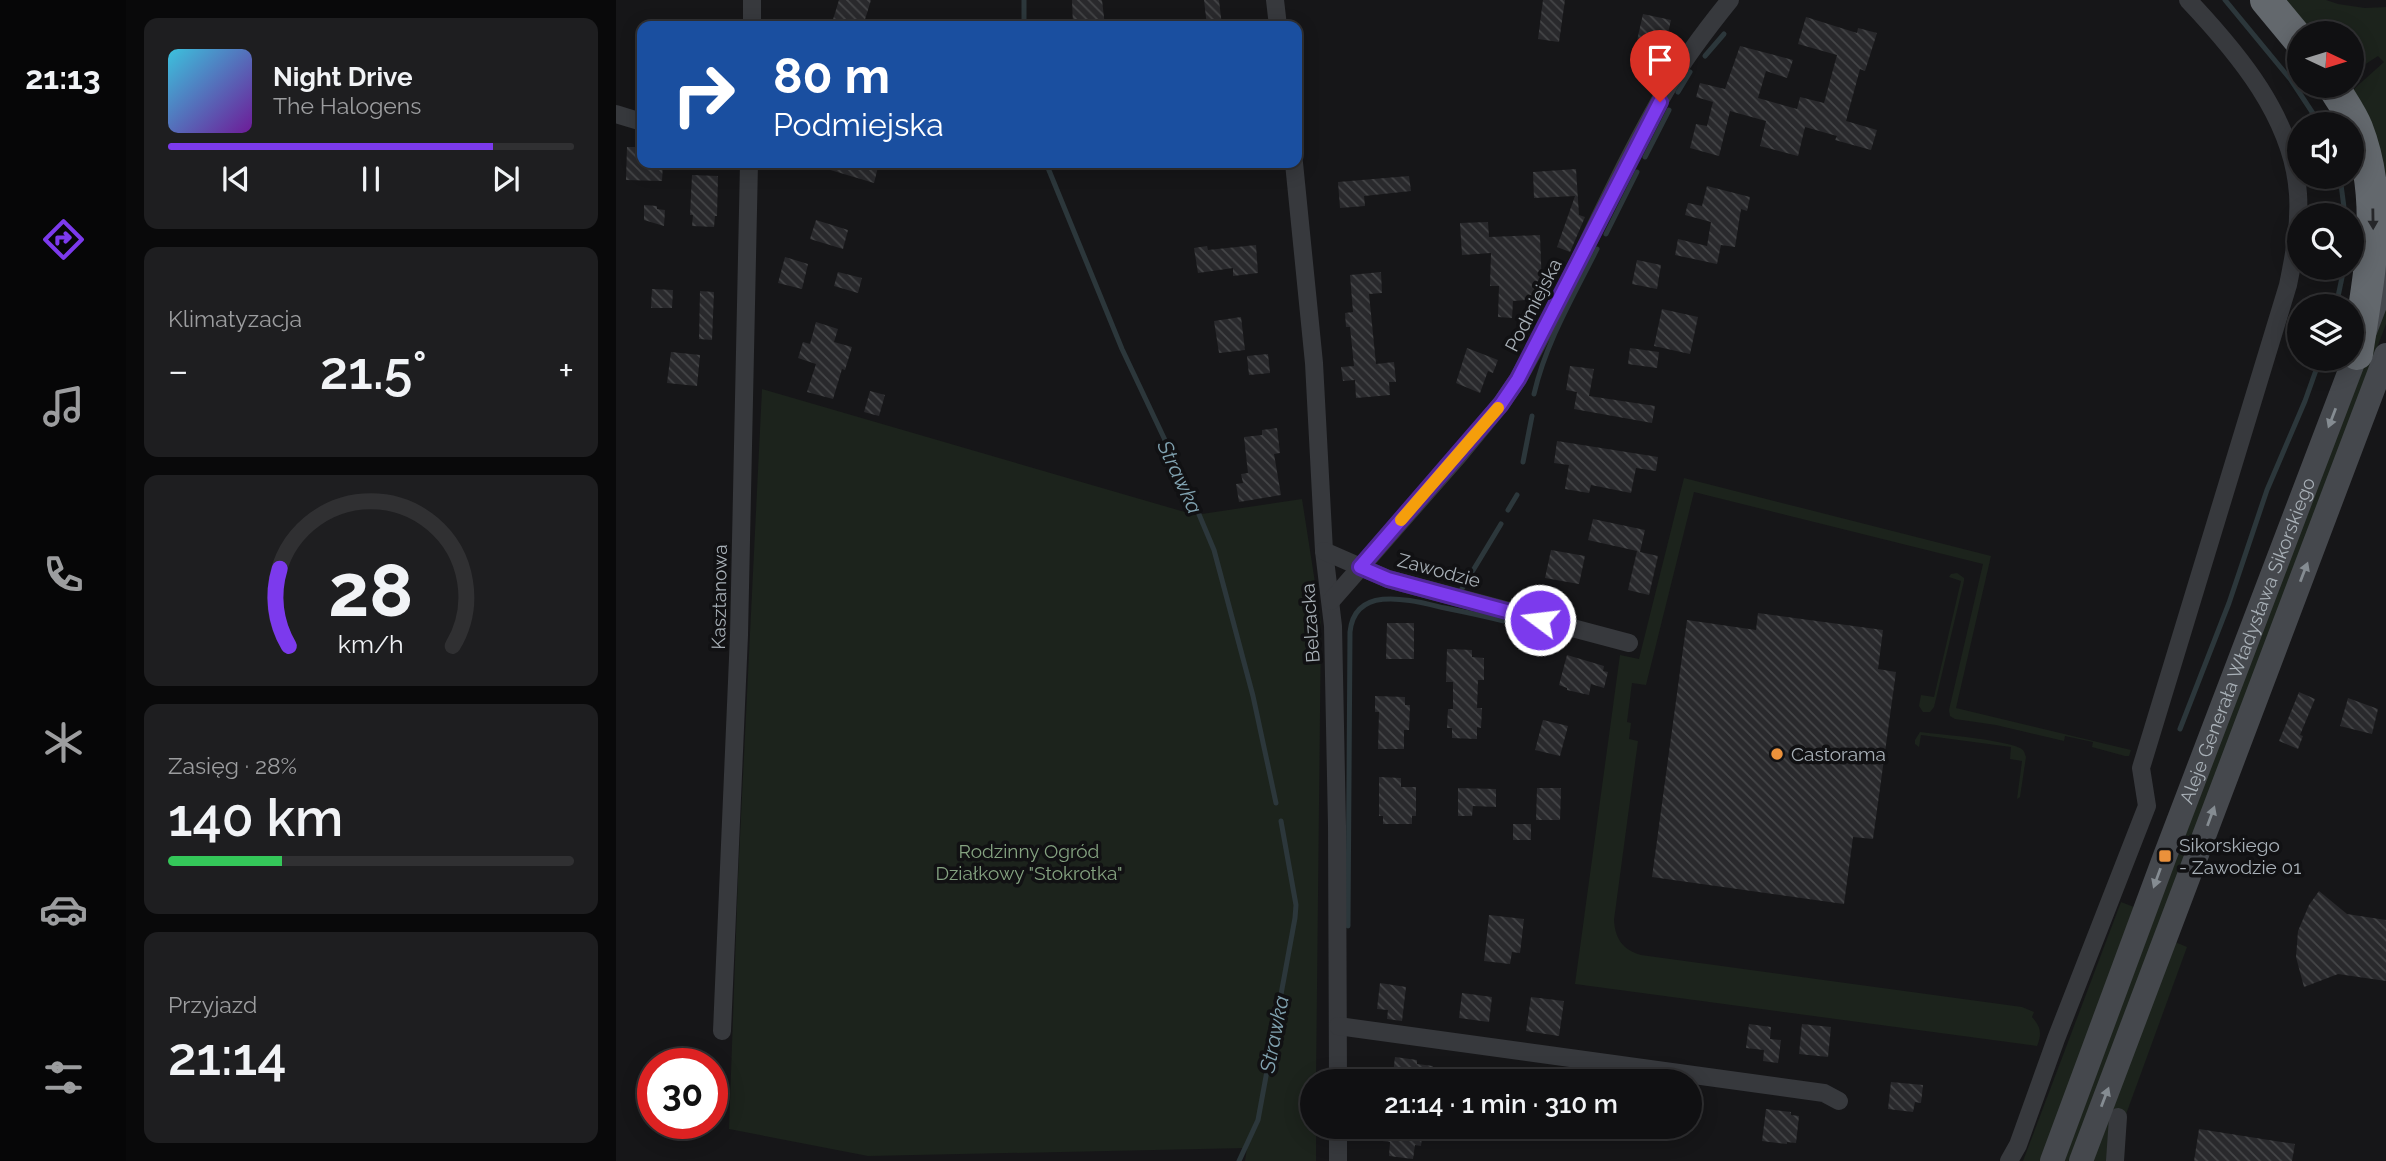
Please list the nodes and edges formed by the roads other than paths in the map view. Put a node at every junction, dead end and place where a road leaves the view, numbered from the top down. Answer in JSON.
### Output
{"nodes":[{"id":1,"x":752,"y":0,"type":"edge"},
{"id":2,"x":1275,"y":0,"type":"edge"},
{"id":3,"x":1730,"y":0,"type":"edge"},
{"id":4,"x":2188,"y":0,"type":"edge"},
{"id":5,"x":2266,"y":0,"type":"edge"},
{"id":6,"x":752,"y":21,"type":"edge"},
{"id":7,"x":1277,"y":21,"type":"edge"},
{"id":8,"x":2287,"y":25,"type":"edge"},
{"id":9,"x":2340,"y":98,"type":"edge"},
{"id":10,"x":616,"y":114,"type":"edge"},
{"id":11,"x":637,"y":120,"type":"edge"},
{"id":12,"x":749,"y":168,"type":"edge"},
{"id":13,"x":1295,"y":168,"type":"edge"},
{"id":14,"x":2386,"y":276,"type":"edge"},
{"id":15,"x":2371,"y":355,"type":"edge"},
{"id":16,"x":1324,"y":551,"type":"junction"},
{"id":17,"x":1360,"y":567,"type":"junction"},
{"id":18,"x":1331,"y":601,"type":"junction"},
{"id":19,"x":1629,"y":643,"type":"dead end"},
{"id":20,"x":1338,"y":1026,"type":"junction"},
{"id":21,"x":722,"y":1031,"type":"dead end"},
{"id":22,"x":1338,"y":1069,"type":"edge"},
{"id":23,"x":1839,"y":1101,"type":"dead end"},
{"id":24,"x":2118,"y":1117,"type":"dead end"},
{"id":25,"x":1338,"y":1139,"type":"edge"},
{"id":26,"x":1338,"y":1161,"type":"edge"},
{"id":27,"x":2009,"y":1161,"type":"edge"},
{"id":28,"x":2052,"y":1161,"type":"edge"},
{"id":29,"x":2081,"y":1161,"type":"edge"},
{"id":30,"x":2115,"y":1161,"type":"edge"}],
"edges":[{"from":1,"to":6,"type":"street"},
{"from":2,"to":7,"type":"street"},
{"from":3,"to":17,"type":"street","name":"Podmiejska"},
{"from":4,"to":27,"type":"street"},
{"from":5,"to":8,"type":"highway"},
{"from":9,"to":15,"type":"highway","one_way":true},
{"from":10,"to":11,"type":"street"},
{"from":12,"to":21,"type":"street","name":"Kasztanowa"},
{"from":13,"to":16,"type":"street","name":"Belzacka"},
{"from":14,"to":15,"type":"main road","name":"Aleje Generała Władysława Sikorskiego"},
{"from":15,"to":28,"type":"main road","name":"Aleje Generała Władysława Sikorskiego","one_way":true},
{"from":29,"to":15,"type":"main road","name":"Aleje Generała Władysława Sikorskiego","one_way":true},
{"from":16,"to":17,"type":"street","name":"Zawodzie"},
{"from":16,"to":18,"type":"street","name":"Belzacka"},
{"from":17,"to":18,"type":"street","name":"Podmiejska"},
{"from":17,"to":19,"type":"street","name":"Zawodzie"},
{"from":18,"to":20,"type":"street","name":"Belzacka"},
{"from":20,"to":22,"type":"street","name":"Belzacka"},
{"from":20,"to":23,"type":"street"},
{"from":24,"to":30,"type":"street"},
{"from":25,"to":26,"type":"street"}]}
